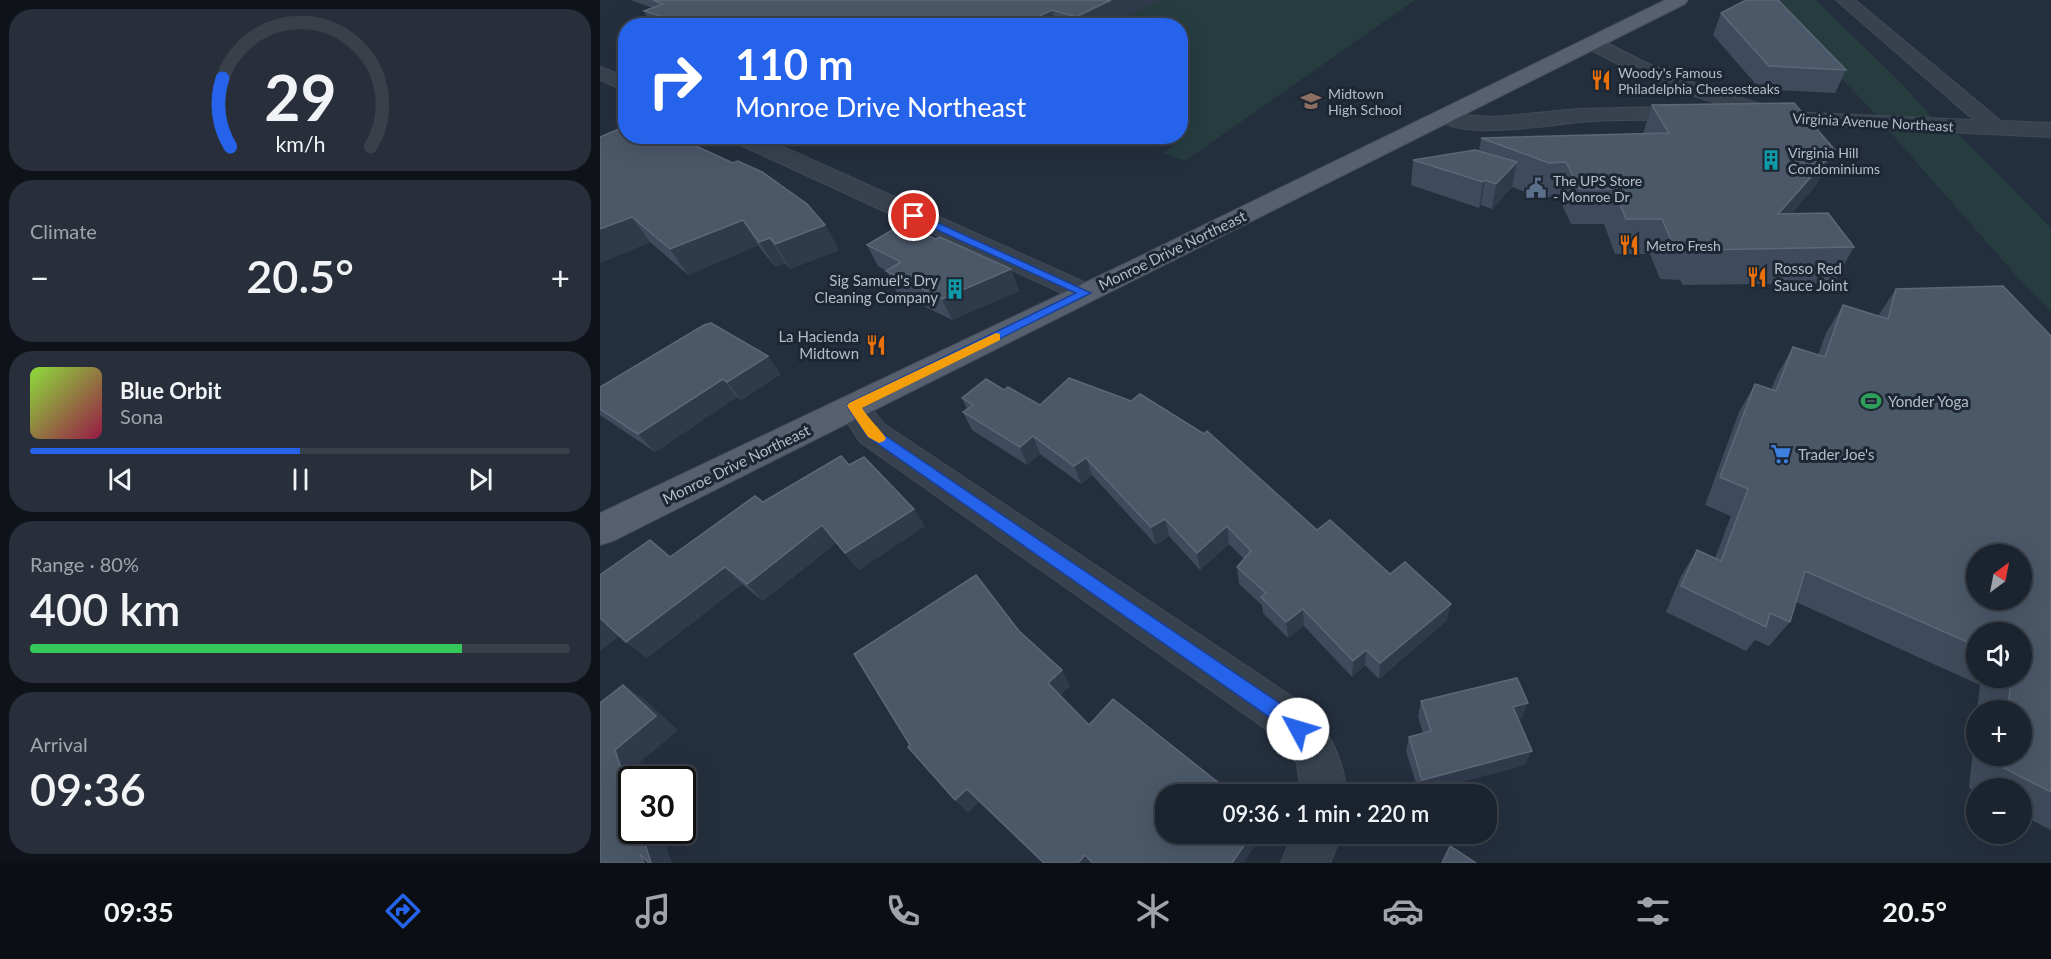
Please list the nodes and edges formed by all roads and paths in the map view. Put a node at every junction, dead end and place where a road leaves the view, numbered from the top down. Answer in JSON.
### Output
{"nodes":[{"id":1,"x":1679,"y":0,"type":"edge"},
{"id":2,"x":1845,"y":0,"type":"edge"},
{"id":3,"x":1592,"y":43,"type":"junction"},
{"id":4,"x":600,"y":73,"type":"edge"},
{"id":5,"x":618,"y":81,"type":"edge"},
{"id":6,"x":1446,"y":116,"type":"junction"},
{"id":7,"x":1784,"y":118,"type":"junction"},
{"id":8,"x":1995,"y":128,"type":"junction"},
{"id":9,"x":2051,"y":130,"type":"edge"},
{"id":10,"x":758,"y":144,"type":"edge"},
{"id":11,"x":1085,"y":293,"type":"junction"},
{"id":12,"x":853,"y":406,"type":"junction"},
{"id":13,"x":600,"y":530,"type":"edge"},
{"id":14,"x":1323,"y":784,"type":"edge"},
{"id":15,"x":1314,"y":844,"type":"edge"},
{"id":16,"x":1305,"y":863,"type":"edge"}],
"edges":[{"from":1,"to":3,"type":"main road","name":"Monroe Drive Northeast"},
{"from":2,"to":8,"type":"street"},
{"from":3,"to":6,"type":"main road","name":"Monroe Drive Northeast"},
{"from":3,"to":7,"type":"street"},
{"from":4,"to":5,"type":"street"},
{"from":6,"to":7,"type":"street","name":"Virginia Avenue Northeast"},
{"from":6,"to":11,"type":"main road","name":"Monroe Drive Northeast"},
{"from":7,"to":8,"type":"street","name":"Virginia Avenue Northeast"},
{"from":8,"to":9,"type":"street","name":"Virginia Avenue Northeast"},
{"from":10,"to":11,"type":"street"},
{"from":11,"to":12,"type":"main road","name":"Monroe Drive Northeast"},
{"from":12,"to":13,"type":"main road","name":"Monroe Drive Northeast"},
{"from":12,"to":14,"type":"street"},
{"from":15,"to":16,"type":"street"}]}
